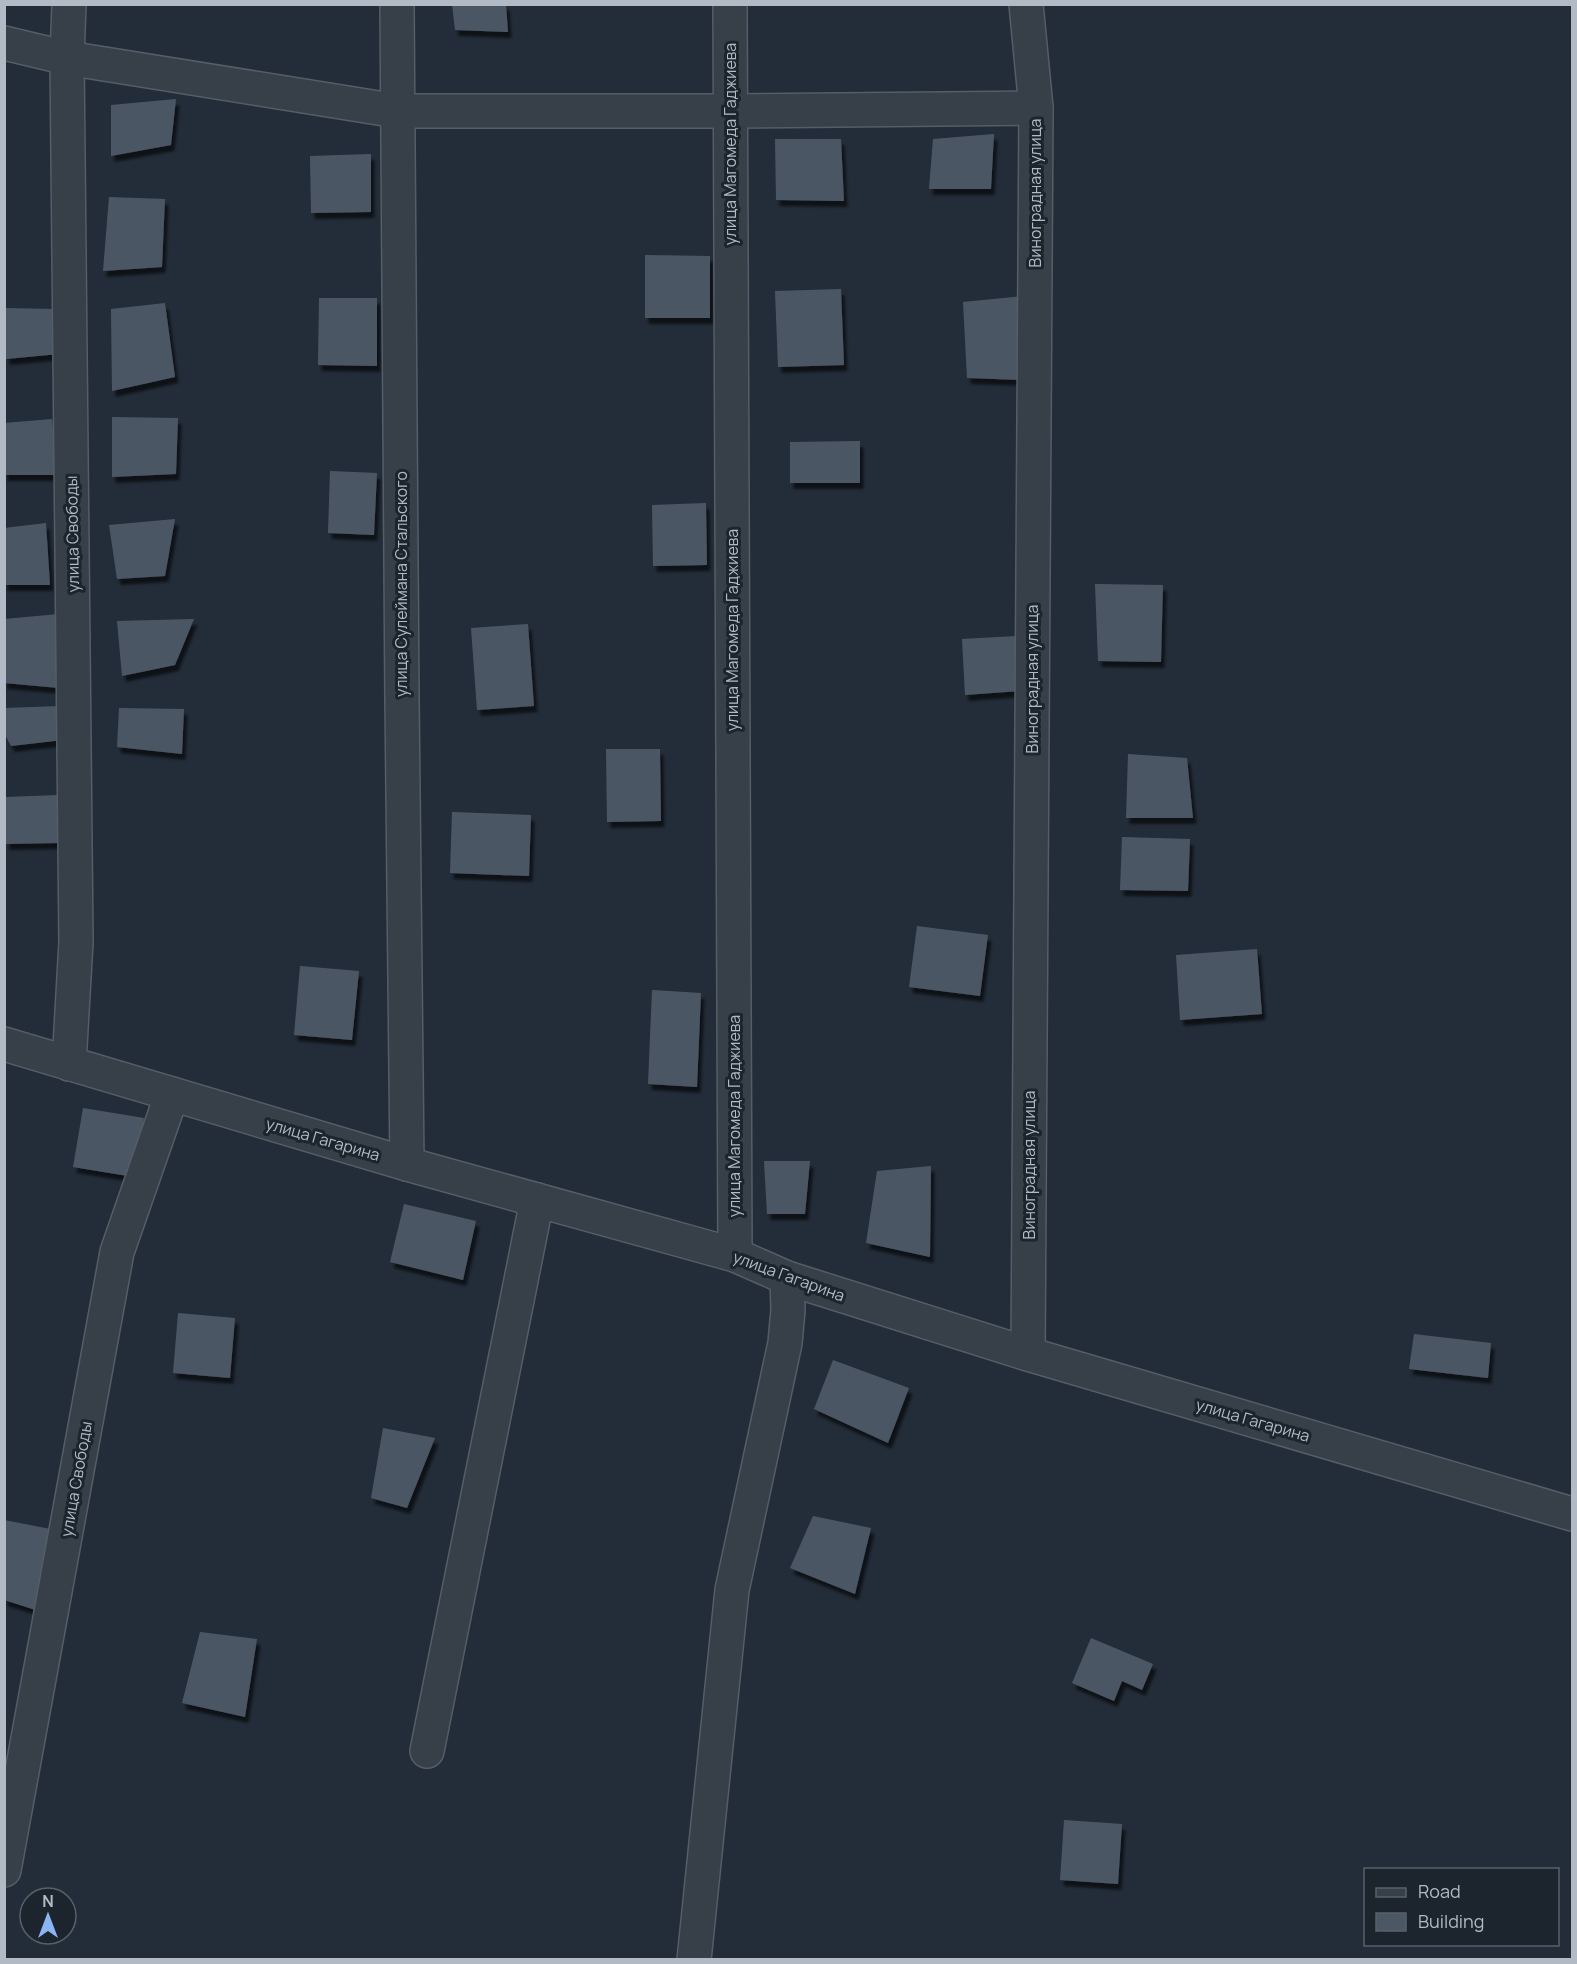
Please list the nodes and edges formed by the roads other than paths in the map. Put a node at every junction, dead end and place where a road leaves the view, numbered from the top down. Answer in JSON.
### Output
{"nodes":[{"id":1,"x":69,"y":4,"type":"edge"},
{"id":2,"x":398,"y":4,"type":"edge"},
{"id":3,"x":730,"y":4,"type":"edge"},
{"id":4,"x":1026,"y":4,"type":"edge"},
{"id":5,"x":4,"y":44,"type":"edge"},
{"id":6,"x":67,"y":58,"type":"junction"},
{"id":7,"x":1036,"y":108,"type":"junction"},
{"id":8,"x":397,"y":111,"type":"junction"},
{"id":9,"x":730,"y":111,"type":"junction"},
{"id":10,"x":4,"y":1044,"type":"edge"},
{"id":11,"x":69,"y":1064,"type":"junction"},
{"id":12,"x":172,"y":1094,"type":"junction"},
{"id":13,"x":407,"y":1164,"type":"junction"},
{"id":14,"x":537,"y":1200,"type":"junction"},
{"id":15,"x":735,"y":1255,"type":"junction"},
{"id":16,"x":787,"y":1278,"type":"junction"},
{"id":17,"x":1028,"y":1354,"type":"junction"},
{"id":18,"x":1572,"y":1514,"type":"edge"},
{"id":19,"x":427,"y":1751,"type":"dead end"},
{"id":20,"x":4,"y":1870,"type":"edge"},
{"id":21,"x":694,"y":1959,"type":"edge"}],
"edges":[{"from":1,"to":6,"type":"street","name":"улица Свободы"},
{"from":2,"to":8,"type":"street","name":"улица Сулеймана Стальского"},
{"from":3,"to":9,"type":"street","name":"улица Магомеда Гаджиева"},
{"from":4,"to":7,"type":"street","name":"Виноградная улица"},
{"from":5,"to":6,"type":"street"},
{"from":6,"to":8,"type":"street"},
{"from":6,"to":11,"type":"street","name":"улица Свободы"},
{"from":7,"to":9,"type":"street"},
{"from":7,"to":17,"type":"street","name":"Виноградная улица"},
{"from":8,"to":9,"type":"street"},
{"from":8,"to":13,"type":"street","name":"улица Сулеймана Стальского"},
{"from":9,"to":15,"type":"street","name":"улица Магомеда Гаджиева"},
{"from":10,"to":11,"type":"street","name":"улица Гагарина"},
{"from":11,"to":12,"type":"street","name":"улица Гагарина"},
{"from":12,"to":13,"type":"street","name":"улица Гагарина"},
{"from":12,"to":20,"type":"street","name":"улица Свободы"},
{"from":13,"to":14,"type":"street","name":"улица Гагарина"},
{"from":14,"to":15,"type":"street","name":"улица Гагарина"},
{"from":14,"to":19,"type":"street"},
{"from":15,"to":16,"type":"street","name":"улица Гагарина"},
{"from":16,"to":17,"type":"street","name":"улица Гагарина"},
{"from":16,"to":21,"type":"street"},
{"from":17,"to":18,"type":"street","name":"улица Гагарина"}]}
